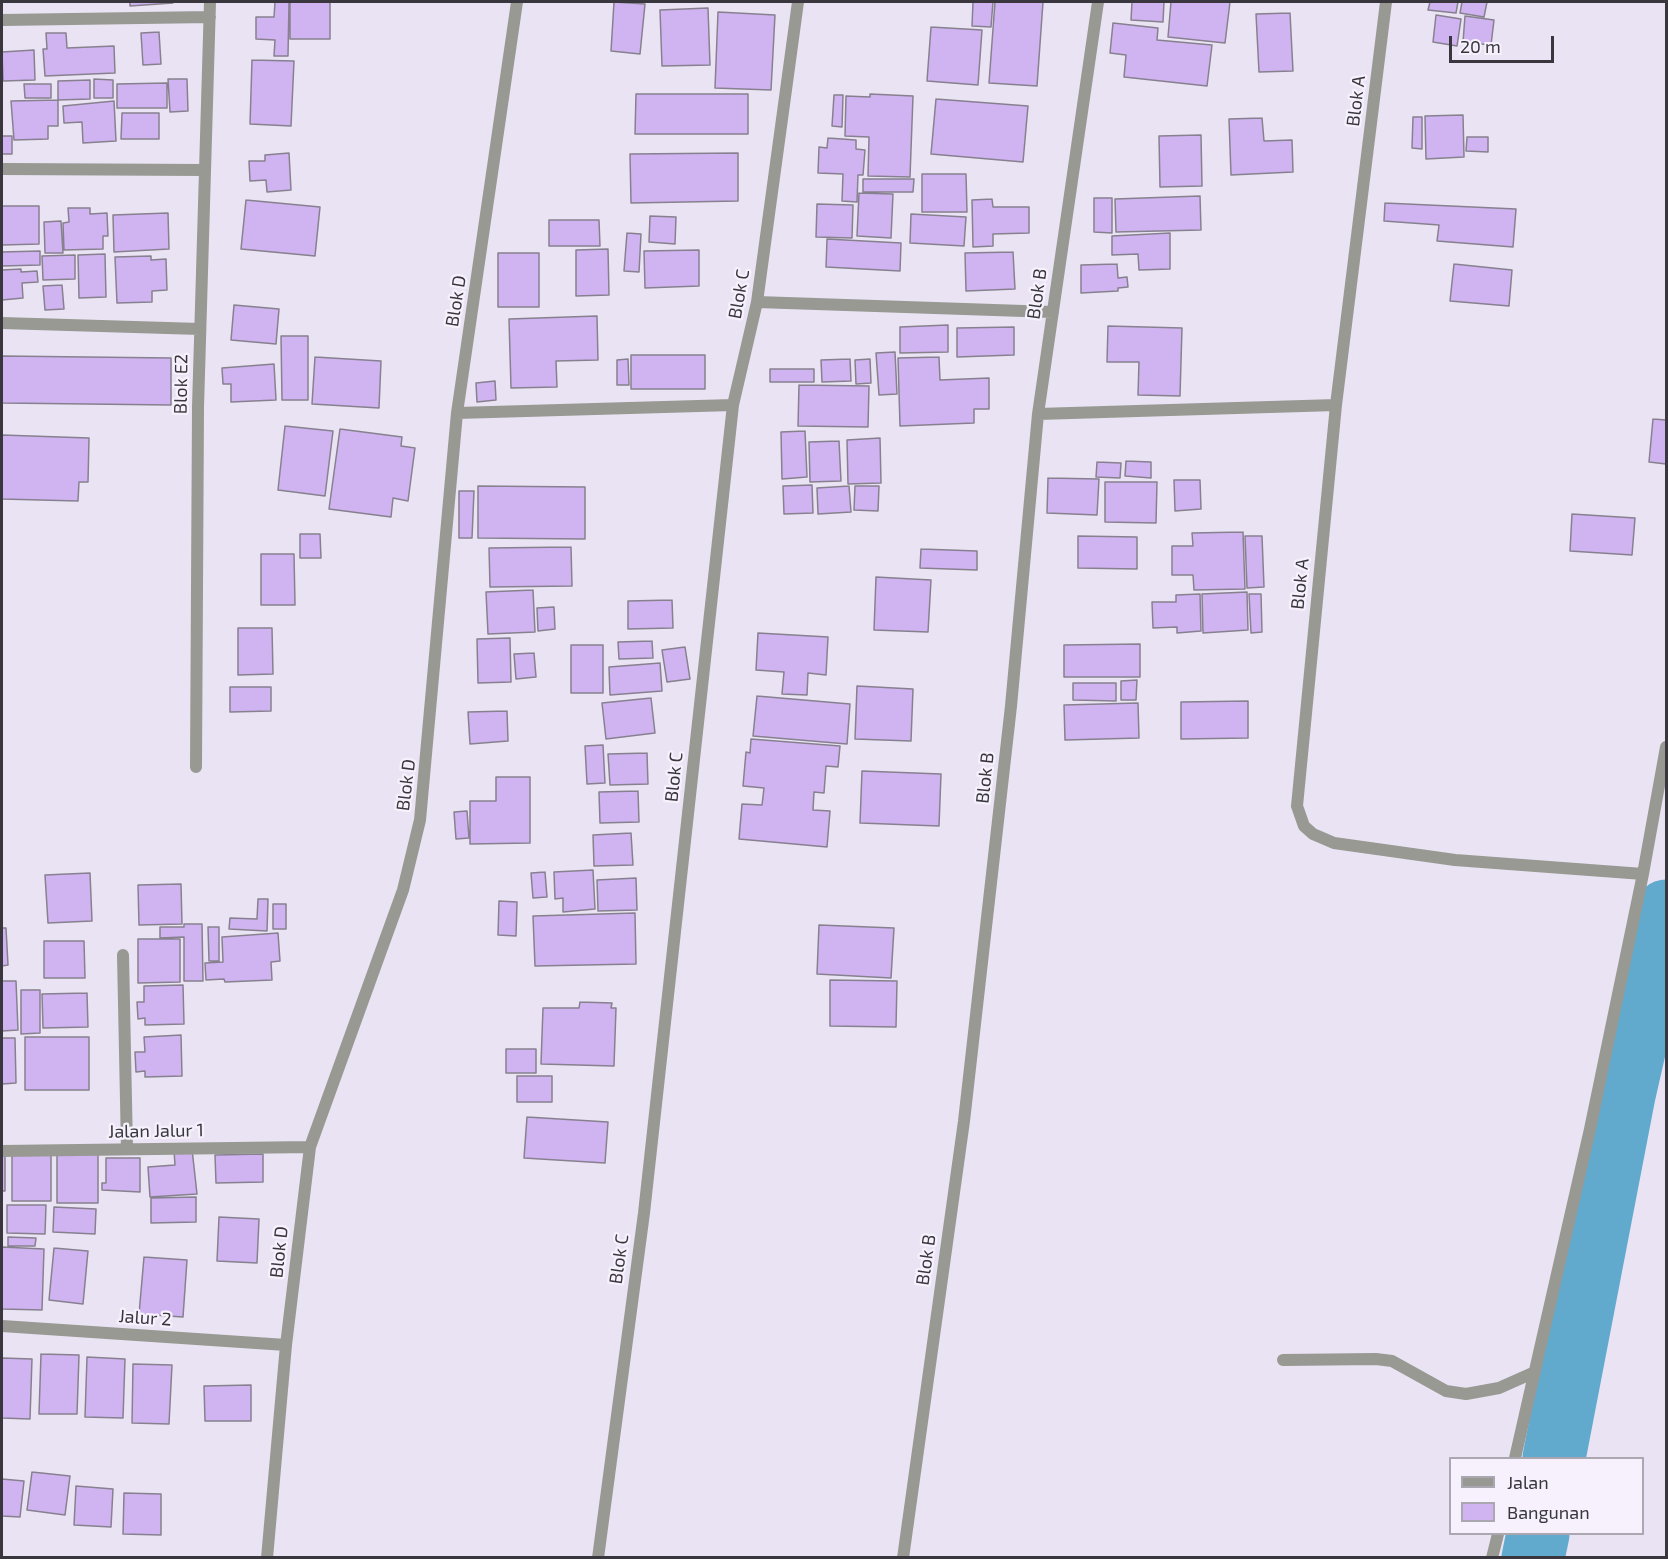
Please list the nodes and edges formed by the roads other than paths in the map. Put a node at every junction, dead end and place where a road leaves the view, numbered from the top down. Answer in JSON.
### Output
{"nodes":[{"id":1,"x":210,"y":2,"type":"edge"},
{"id":2,"x":517,"y":2,"type":"edge"},
{"id":3,"x":798,"y":2,"type":"edge"},
{"id":4,"x":1098,"y":2,"type":"edge"},
{"id":5,"x":1386,"y":2,"type":"edge"},
{"id":6,"x":210,"y":17,"type":"junction"},
{"id":7,"x":2,"y":20,"type":"edge"},
{"id":8,"x":2,"y":170,"type":"edge"},
{"id":9,"x":204,"y":170,"type":"junction"},
{"id":10,"x":757,"y":302,"type":"junction"},
{"id":11,"x":1053,"y":312,"type":"junction"},
{"id":12,"x":2,"y":323,"type":"edge"},
{"id":13,"x":200,"y":329,"type":"junction"},
{"id":14,"x":733,"y":405,"type":"junction"},
{"id":15,"x":1336,"y":405,"type":"junction"},
{"id":16,"x":457,"y":412,"type":"junction"},
{"id":17,"x":1038,"y":414,"type":"junction"},
{"id":18,"x":1666,"y":747,"type":"edge"},
{"id":19,"x":196,"y":767,"type":"dead end"},
{"id":20,"x":1643,"y":874,"type":"junction"},
{"id":21,"x":123,"y":955,"type":"dead end"},
{"id":22,"x":310,"y":1147,"type":"junction"},
{"id":23,"x":127,"y":1149,"type":"junction"},
{"id":24,"x":2,"y":1151,"type":"edge"},
{"id":25,"x":2,"y":1326,"type":"edge"},
{"id":26,"x":286,"y":1345,"type":"junction"},
{"id":27,"x":1283,"y":1360,"type":"dead end"},
{"id":28,"x":1535,"y":1372,"type":"junction"},
{"id":29,"x":1515,"y":1457,"type":"edge"},
{"id":30,"x":1498,"y":1535,"type":"edge"},
{"id":31,"x":267,"y":1557,"type":"edge"},
{"id":32,"x":597,"y":1557,"type":"edge"},
{"id":33,"x":903,"y":1557,"type":"edge"},
{"id":34,"x":1492,"y":1557,"type":"edge"}],
"edges":[{"from":1,"to":6,"type":"street","name":"Blok E2"},
{"from":2,"to":16,"type":"street","name":"Blok D"},
{"from":3,"to":10,"type":"street","name":"Blok C"},
{"from":4,"to":11,"type":"street","name":"Blok B"},
{"from":5,"to":15,"type":"street","name":"Blok A"},
{"from":6,"to":7,"type":"street"},
{"from":6,"to":9,"type":"street","name":"Blok E2"},
{"from":8,"to":9,"type":"street"},
{"from":9,"to":13,"type":"street","name":"Blok E2"},
{"from":10,"to":11,"type":"street"},
{"from":10,"to":14,"type":"street","name":"Blok C"},
{"from":11,"to":17,"type":"street","name":"Blok B"},
{"from":12,"to":13,"type":"street"},
{"from":13,"to":19,"type":"street","name":"Blok E2"},
{"from":14,"to":16,"type":"street"},
{"from":14,"to":32,"type":"street","name":"Blok C"},
{"from":15,"to":17,"type":"street"},
{"from":15,"to":20,"type":"street","name":"Blok A"},
{"from":16,"to":22,"type":"street","name":"Blok D"},
{"from":17,"to":33,"type":"street","name":"Blok B"},
{"from":18,"to":20,"type":"street"},
{"from":20,"to":28,"type":"street"},
{"from":21,"to":23,"type":"street"},
{"from":22,"to":23,"type":"street","name":"Jalan Jalur 1"},
{"from":22,"to":26,"type":"street","name":"Blok D"},
{"from":23,"to":24,"type":"street","name":"Jalan Jalur 1"},
{"from":25,"to":26,"type":"street","name":"Jalur 2"},
{"from":26,"to":31,"type":"street","name":"Blok D"},
{"from":27,"to":28,"type":"street"},
{"from":28,"to":29,"type":"street"},
{"from":30,"to":34,"type":"street"}]}
